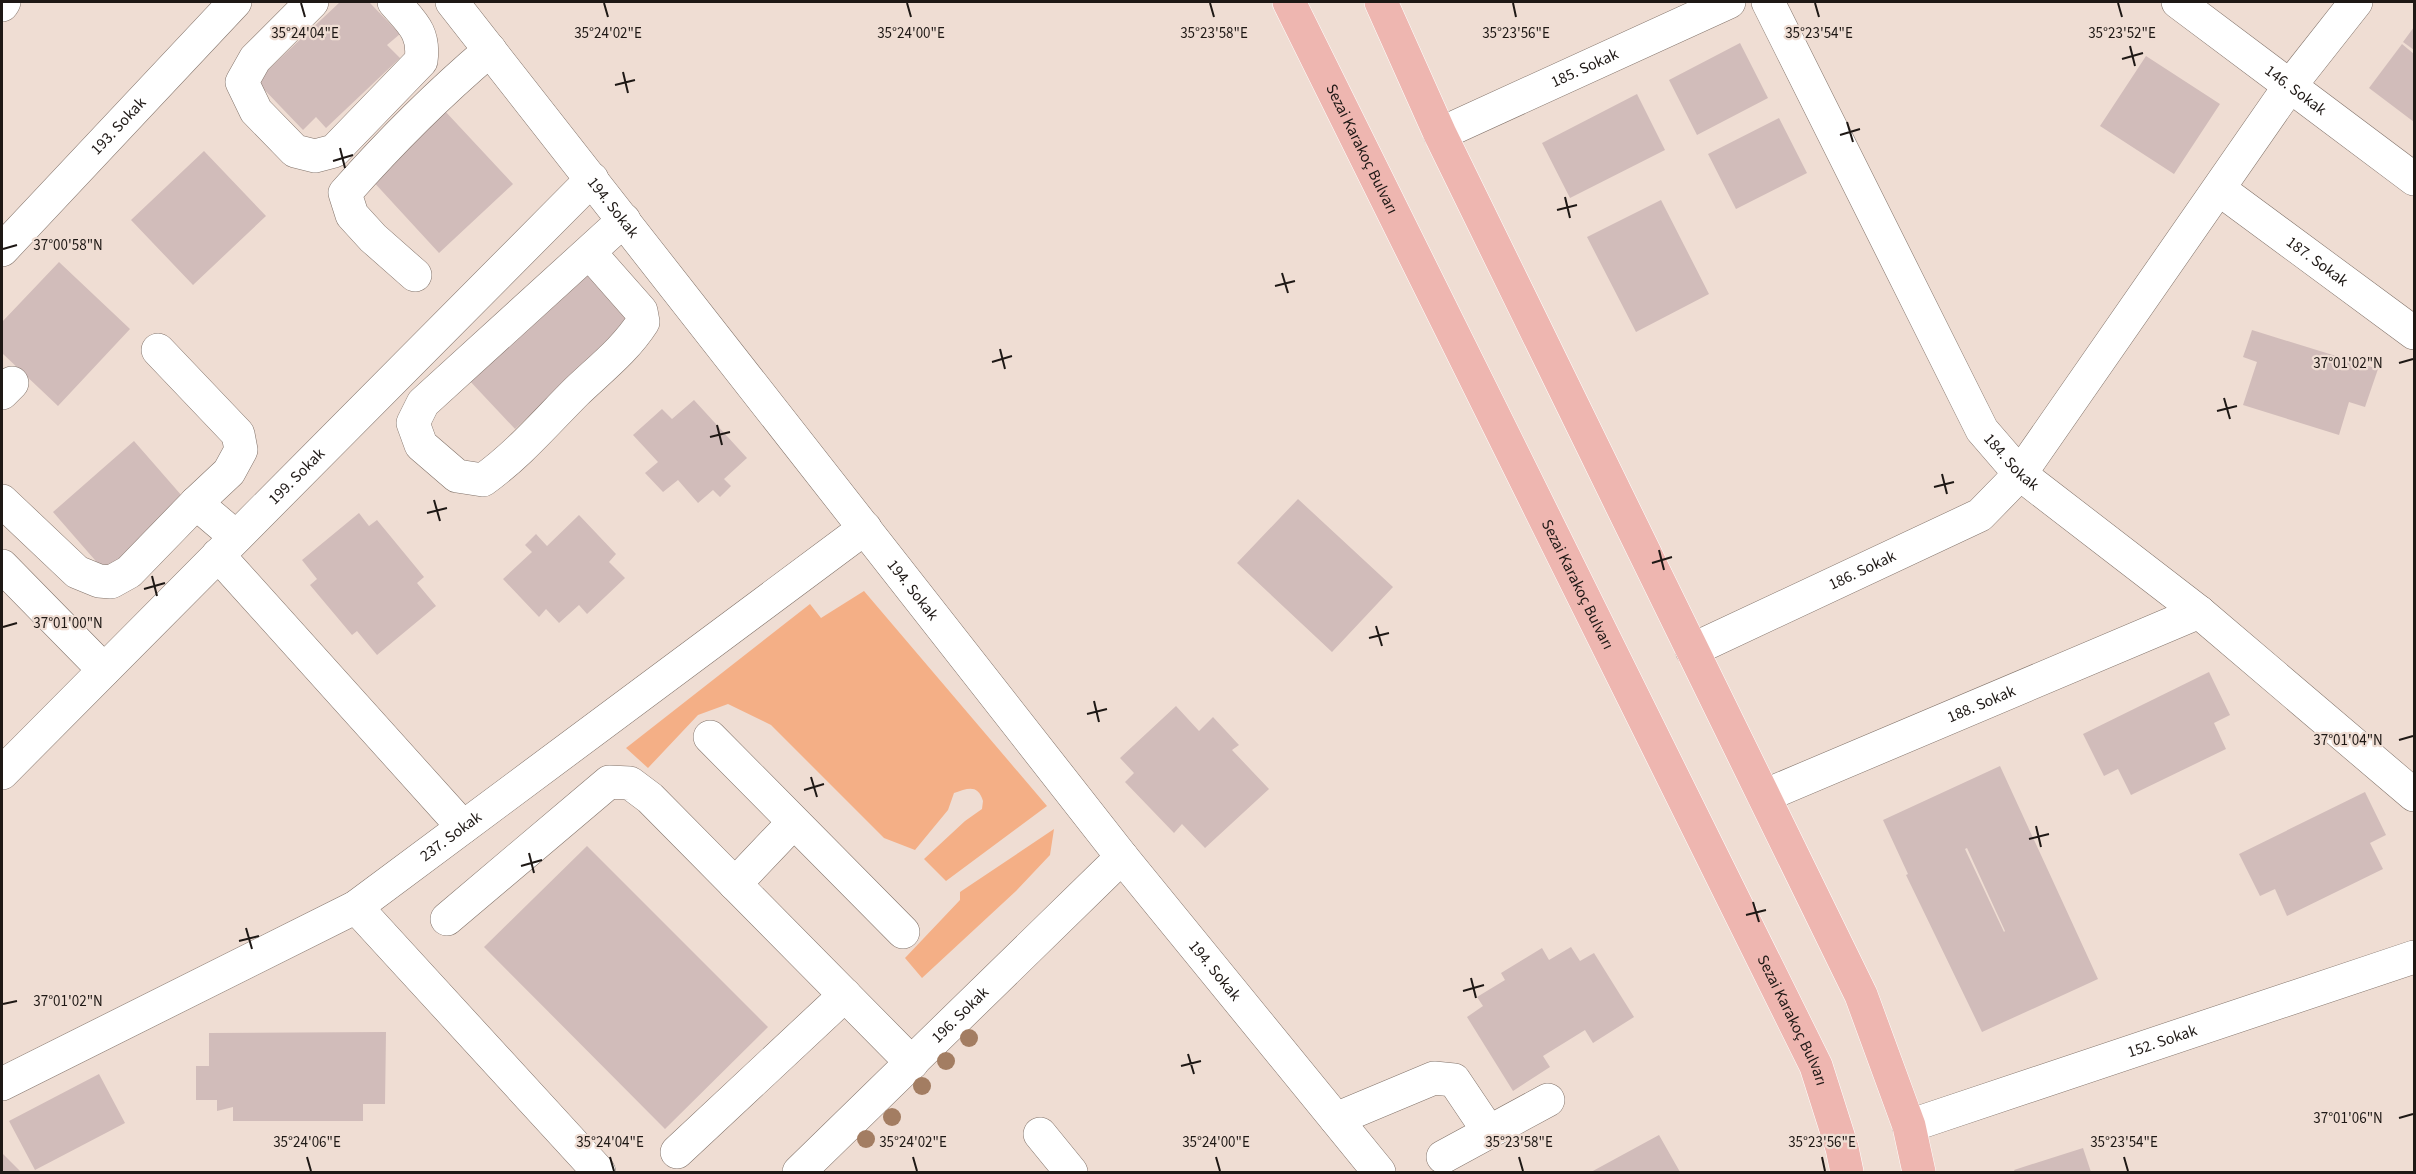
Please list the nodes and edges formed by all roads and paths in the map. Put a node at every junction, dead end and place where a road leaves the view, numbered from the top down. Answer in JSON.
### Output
{"nodes":[{"id":1,"x":235,"y":2,"type":"edge"},
{"id":2,"x":394,"y":2,"type":"edge"},
{"id":3,"x":452,"y":2,"type":"edge"},
{"id":4,"x":1289,"y":2,"type":"edge"},
{"id":5,"x":1381,"y":2,"type":"edge"},
{"id":6,"x":1729,"y":2,"type":"edge"},
{"id":7,"x":1768,"y":2,"type":"edge"},
{"id":8,"x":2178,"y":2,"type":"edge"},
{"id":9,"x":2356,"y":2,"type":"edge"},
{"id":10,"x":299,"y":6,"type":"edge"},
{"id":11,"x":490,"y":50,"type":"junction"},
{"id":12,"x":2289,"y":87,"type":"junction"},
{"id":13,"x":1440,"y":134,"type":"junction"},
{"id":14,"x":592,"y":179,"type":"junction"},
{"id":15,"x":2415,"y":179,"type":"edge"},
{"id":16,"x":2219,"y":189,"type":"junction"},
{"id":17,"x":624,"y":220,"type":"junction"},
{"id":18,"x":2,"y":250,"type":"edge"},
{"id":19,"x":589,"y":252,"type":"junction"},
{"id":20,"x":415,"y":275,"type":"dead end"},
{"id":21,"x":2415,"y":333,"type":"edge"},
{"id":22,"x":158,"y":350,"type":"dead end"},
{"id":23,"x":2020,"y":474,"type":"junction"},
{"id":24,"x":2,"y":501,"type":"edge"},
{"id":25,"x":196,"y":503,"type":"junction"},
{"id":26,"x":865,"y":528,"type":"junction"},
{"id":27,"x":227,"y":546,"type":"junction"},
{"id":28,"x":2,"y":566,"type":"edge"},
{"id":29,"x":2199,"y":612,"type":"junction"},
{"id":30,"x":1692,"y":650,"type":"junction"},
{"id":31,"x":104,"y":670,"type":"junction"},
{"id":32,"x":710,"y":737,"type":"dead end"},
{"id":33,"x":2,"y":773,"type":"edge"},
{"id":34,"x":2415,"y":795,"type":"edge"},
{"id":35,"x":1764,"y":796,"type":"junction"},
{"id":36,"x":793,"y":823,"type":"junction"},
{"id":37,"x":463,"y":827,"type":"junction"},
{"id":38,"x":1122,"y":857,"type":"junction"},
{"id":39,"x":735,"y":884,"type":"junction"},
{"id":40,"x":356,"y":907,"type":"junction"},
{"id":41,"x":447,"y":919,"type":"dead end"},
{"id":42,"x":903,"y":932,"type":"dead end"},
{"id":43,"x":2415,"y":957,"type":"edge"},
{"id":44,"x":845,"y":995,"type":"junction"},
{"id":45,"x":912,"y":1063,"type":"junction"},
{"id":46,"x":2,"y":1084,"type":"edge"},
{"id":47,"x":1548,"y":1100,"type":"dead end"},
{"id":48,"x":1336,"y":1119,"type":"junction"},
{"id":49,"x":1909,"y":1126,"type":"junction"},
{"id":50,"x":1489,"y":1132,"type":"junction"},
{"id":51,"x":1040,"y":1134,"type":"dead end"},
{"id":52,"x":677,"y":1152,"type":"dead end"},
{"id":53,"x":1443,"y":1158,"type":"dead end"},
{"id":54,"x":599,"y":1173,"type":"edge"},
{"id":55,"x":799,"y":1173,"type":"edge"},
{"id":56,"x":1071,"y":1173,"type":"edge"},
{"id":57,"x":1379,"y":1173,"type":"edge"},
{"id":58,"x":1847,"y":1173,"type":"edge"},
{"id":59,"x":1919,"y":1173,"type":"edge"}],
"edges":[{"from":1,"to":18,"type":"street","name":"193. Sokak"},
{"from":2,"to":10,"type":"street"},
{"from":3,"to":11,"type":"street","name":"194. Sokak"},
{"from":4,"to":58,"type":"main road","name":"Sezai Karakoç Bulvarı"},
{"from":5,"to":13,"type":"main road"},
{"from":6,"to":13,"type":"street","name":"185. Sokak"},
{"from":7,"to":23,"type":"street","name":"184. Sokak"},
{"from":8,"to":12,"type":"street","name":"146. Sokak"},
{"from":9,"to":12,"type":"street","name":"186. Sokak"},
{"from":11,"to":14,"type":"street","name":"194. Sokak"},
{"from":11,"to":20,"type":"street"},
{"from":12,"to":15,"type":"street","name":"146. Sokak"},
{"from":12,"to":16,"type":"street","name":"186. Sokak"},
{"from":13,"to":30,"type":"main road"},
{"from":14,"to":17,"type":"street","name":"194. Sokak"},
{"from":14,"to":27,"type":"street","name":"199. Sokak"},
{"from":16,"to":21,"type":"street","name":"187. Sokak"},
{"from":16,"to":23,"type":"street","name":"186. Sokak"},
{"from":17,"to":19,"type":"street"},
{"from":17,"to":26,"type":"street","name":"194. Sokak"},
{"from":19,"to":19,"type":"street"},
{"from":22,"to":25,"type":"street"},
{"from":23,"to":29,"type":"street","name":"184. Sokak"},
{"from":23,"to":30,"type":"street","name":"186. Sokak"},
{"from":24,"to":25,"type":"street"},
{"from":25,"to":27,"type":"street"},
{"from":26,"to":37,"type":"street","name":"237. Sokak"},
{"from":26,"to":38,"type":"street","name":"194. Sokak"},
{"from":27,"to":31,"type":"street","name":"199. Sokak"},
{"from":27,"to":37,"type":"street"},
{"from":28,"to":31,"type":"street"},
{"from":29,"to":34,"type":"street","name":"184. Sokak"},
{"from":29,"to":35,"type":"street","name":"188. Sokak"},
{"from":30,"to":35,"type":"main road"},
{"from":31,"to":33,"type":"street","name":"199. Sokak"},
{"from":32,"to":36,"type":"street"},
{"from":35,"to":49,"type":"main road"},
{"from":36,"to":39,"type":"street"},
{"from":36,"to":42,"type":"street"},
{"from":37,"to":40,"type":"street","name":"237. Sokak"},
{"from":38,"to":45,"type":"street","name":"196. Sokak"},
{"from":38,"to":48,"type":"street","name":"194. Sokak"},
{"from":39,"to":41,"type":"street"},
{"from":39,"to":44,"type":"street"},
{"from":40,"to":46,"type":"street","name":"237. Sokak"},
{"from":40,"to":54,"type":"street"},
{"from":43,"to":49,"type":"street","name":"152. Sokak"},
{"from":44,"to":45,"type":"street"},
{"from":44,"to":52,"type":"street"},
{"from":45,"to":55,"type":"street","name":"196. Sokak"},
{"from":47,"to":50,"type":"street"},
{"from":48,"to":50,"type":"street"},
{"from":48,"to":57,"type":"street","name":"194. Sokak"},
{"from":49,"to":59,"type":"main road"},
{"from":50,"to":53,"type":"street"},
{"from":51,"to":56,"type":"street"}]}
